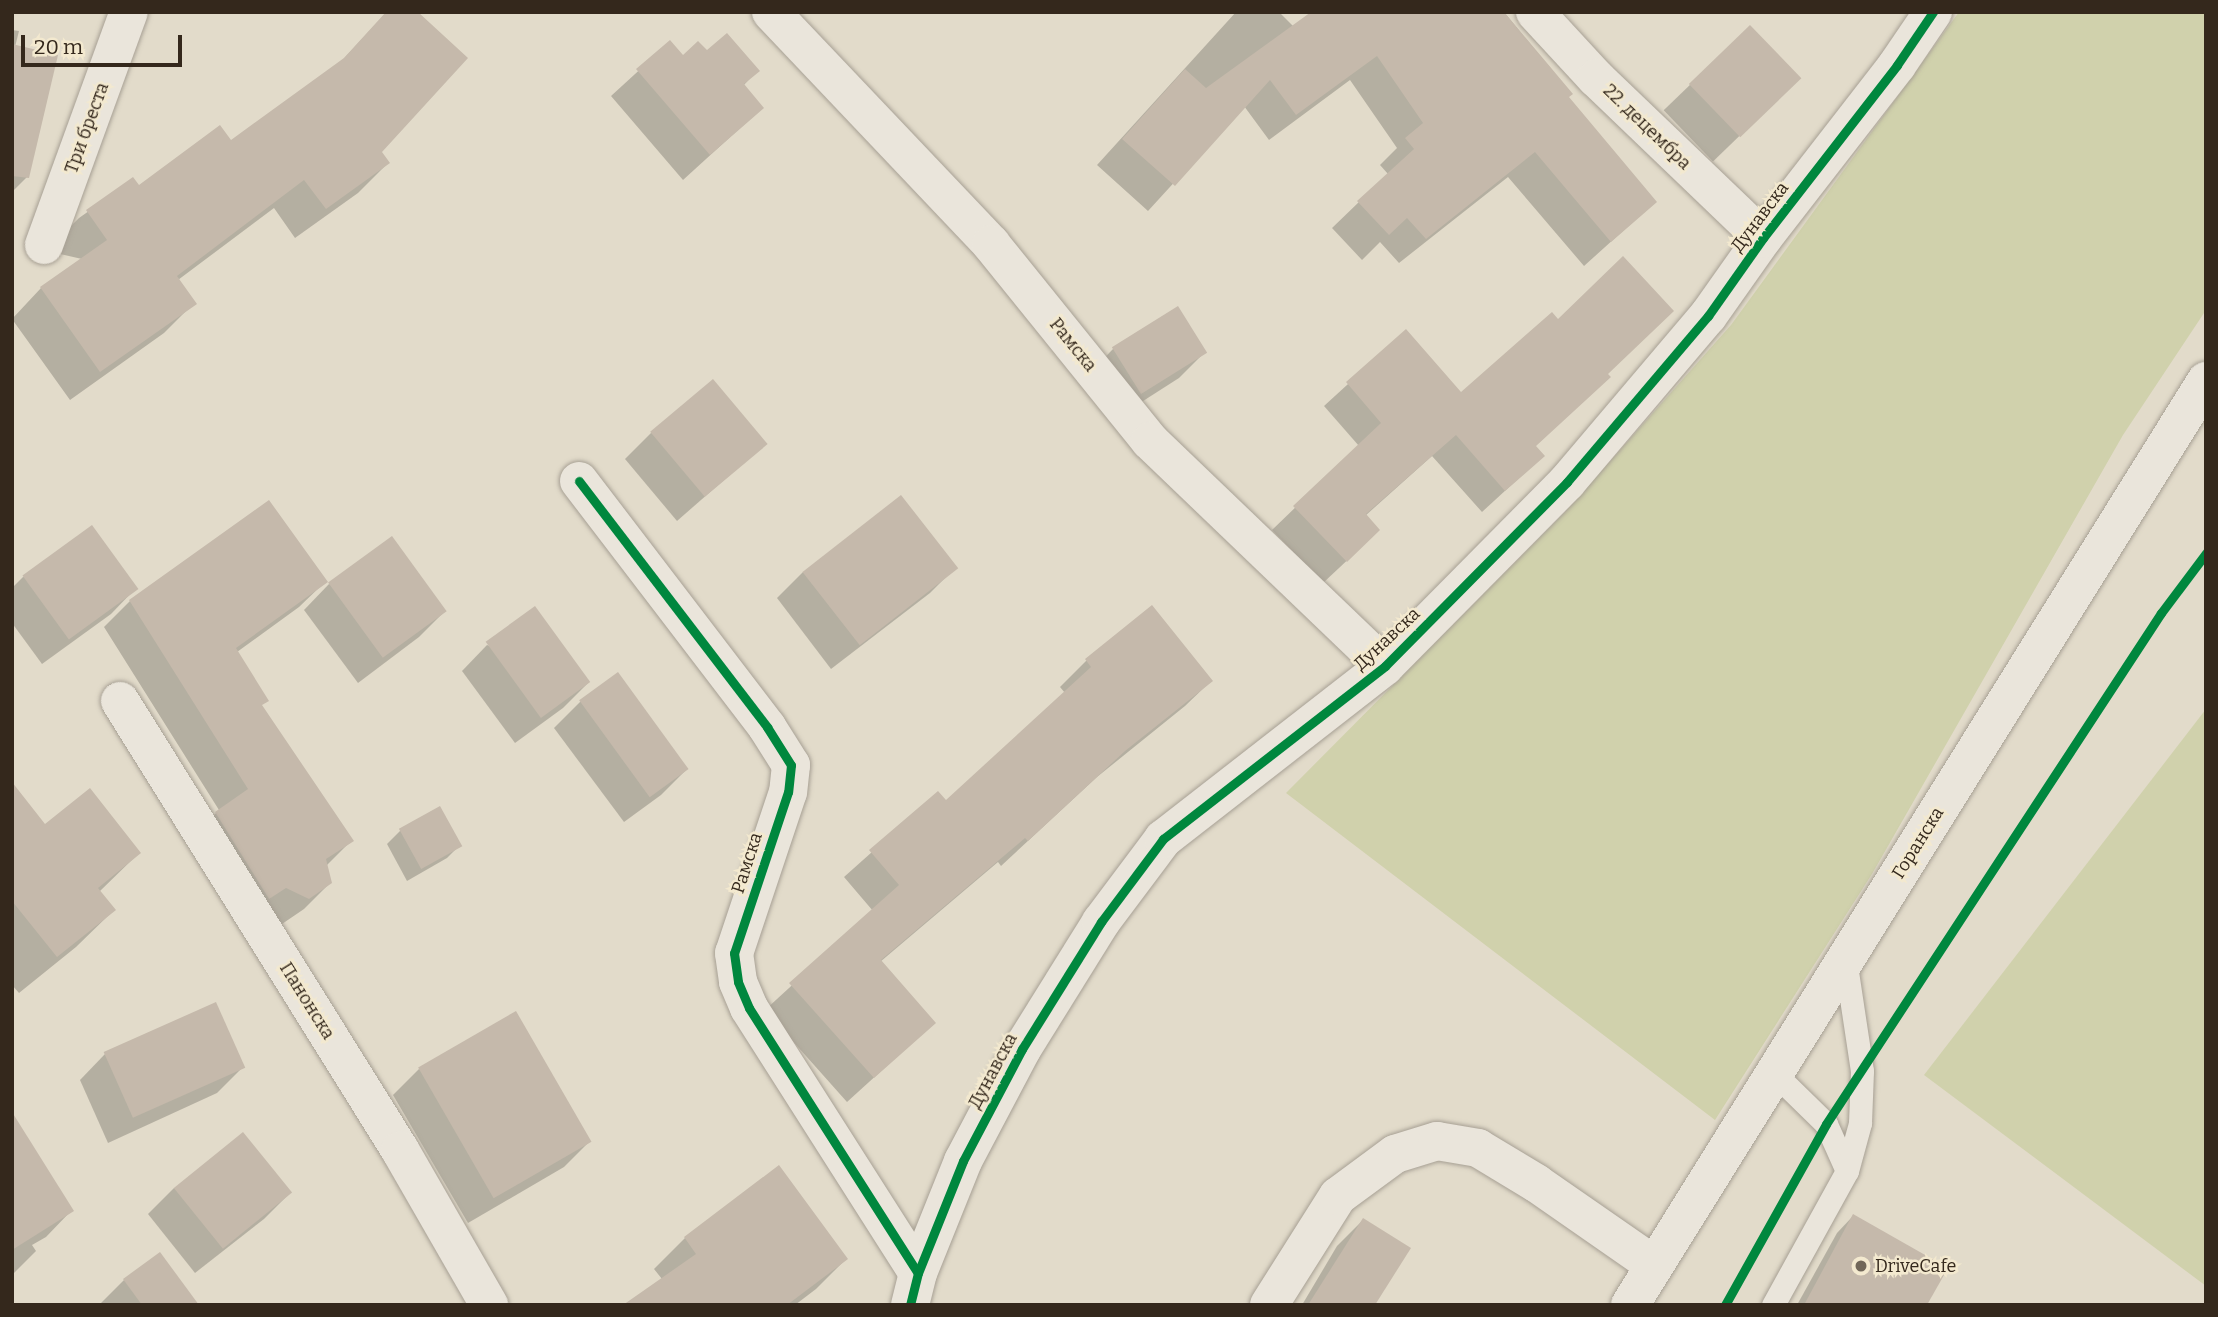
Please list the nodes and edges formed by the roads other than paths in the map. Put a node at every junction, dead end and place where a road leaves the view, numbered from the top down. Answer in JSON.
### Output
{"nodes":[{"id":1,"x":130,"y":12,"type":"edge"},
{"id":2,"x":772,"y":12,"type":"edge"},
{"id":3,"x":1535,"y":12,"type":"edge"},
{"id":4,"x":1933,"y":12,"type":"edge"},
{"id":5,"x":1763,"y":238,"type":"junction"},
{"id":6,"x":44,"y":245,"type":"dead end"},
{"id":7,"x":2206,"y":381,"type":"edge"},
{"id":8,"x":579,"y":481,"type":"dead end"},
{"id":9,"x":1385,"y":666,"type":"junction"},
{"id":10,"x":120,"y":701,"type":"dead end"},
{"id":11,"x":1845,"y":959,"type":"junction"},
{"id":12,"x":1774,"y":1073,"type":"junction"},
{"id":13,"x":1847,"y":1171,"type":"junction"},
{"id":14,"x":1654,"y":1265,"type":"junction"},
{"id":15,"x":914,"y":1289,"type":"edge"},
{"id":16,"x":489,"y":1305,"type":"edge"},
{"id":17,"x":1269,"y":1305,"type":"edge"},
{"id":18,"x":1630,"y":1305,"type":"edge"},
{"id":19,"x":1773,"y":1305,"type":"edge"}],
"edges":[{"from":1,"to":6,"type":"street","name":"Три бреста"},
{"from":2,"to":9,"type":"street","name":"Рамска"},
{"from":3,"to":5,"type":"street","name":"22. децембра"},
{"from":4,"to":5,"type":"street","name":"Дунавска"},
{"from":5,"to":9,"type":"street","name":"Дунавска"},
{"from":7,"to":11,"type":"street","name":"Горанска"},
{"from":8,"to":15,"type":"street","name":"Рамска"},
{"from":9,"to":15,"type":"street","name":"Дунавска"},
{"from":10,"to":16,"type":"street","name":"Панонска"},
{"from":11,"to":12,"type":"street","name":"Горанска"},
{"from":11,"to":13,"type":"lane"},
{"from":12,"to":13,"type":"lane"},
{"from":12,"to":14,"type":"street","name":"Горанска"},
{"from":13,"to":19,"type":"lane"},
{"from":14,"to":17,"type":"street"},
{"from":14,"to":18,"type":"street","name":"Горанска"}]}
